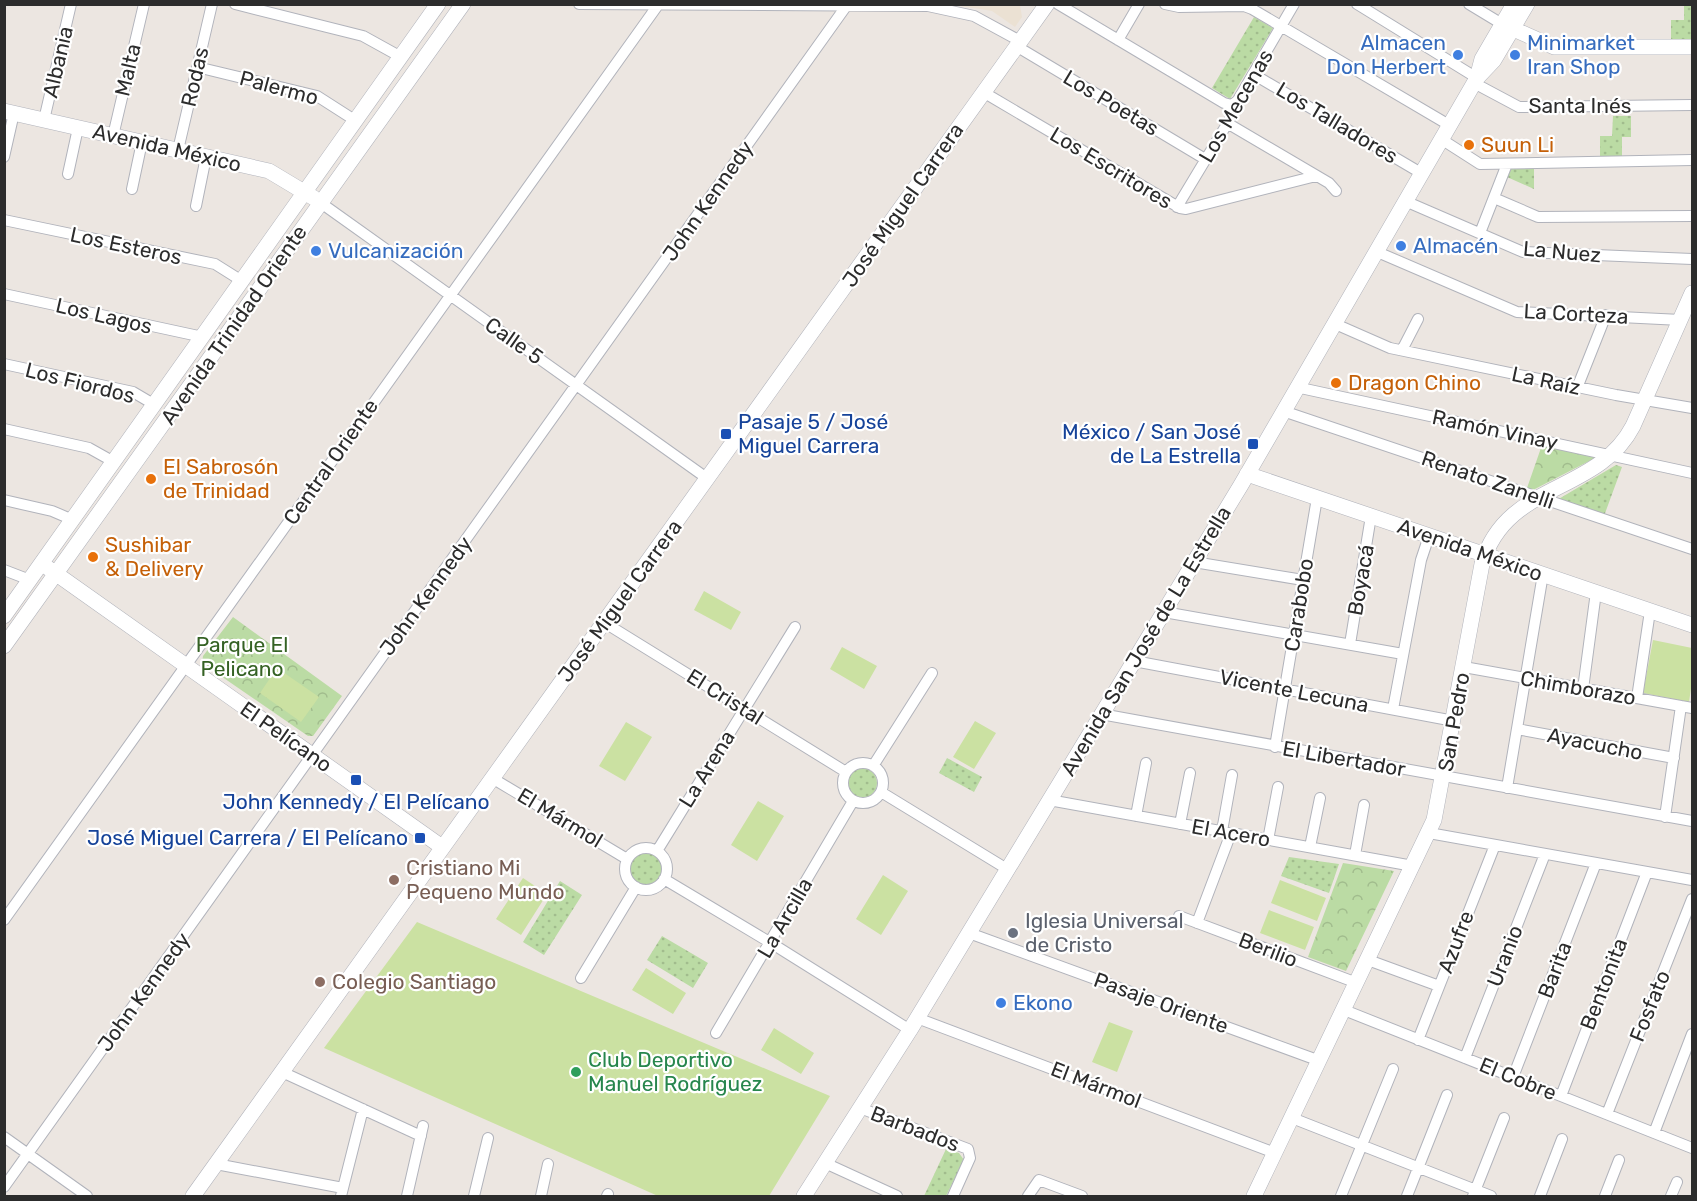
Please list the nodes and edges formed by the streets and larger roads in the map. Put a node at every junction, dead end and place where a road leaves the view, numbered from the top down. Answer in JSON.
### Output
{"nodes":[{"id":1,"x":71,"y":4,"type":"edge"},
{"id":2,"x":144,"y":4,"type":"edge"},
{"id":3,"x":212,"y":4,"type":"edge"},
{"id":4,"x":438,"y":4,"type":"edge"},
{"id":5,"x":463,"y":4,"type":"edge"},
{"id":6,"x":579,"y":4,"type":"edge"},
{"id":7,"x":1047,"y":4,"type":"edge"},
{"id":8,"x":1058,"y":4,"type":"edge"},
{"id":9,"x":1139,"y":4,"type":"edge"},
{"id":10,"x":1165,"y":4,"type":"edge"},
{"id":11,"x":1294,"y":4,"type":"edge"},
{"id":12,"x":1357,"y":4,"type":"edge"},
{"id":13,"x":1469,"y":4,"type":"edge"},
{"id":14,"x":1514,"y":4,"type":"edge"},
{"id":15,"x":1527,"y":4,"type":"edge"},
{"id":16,"x":241,"y":5,"type":"edge"},
{"id":17,"x":658,"y":5,"type":"edge"},
{"id":18,"x":847,"y":5,"type":"edge"},
{"id":19,"x":1281,"y":27,"type":"junction"},
{"id":20,"x":1508,"y":27,"type":"junction"},
{"id":21,"x":1118,"y":40,"type":"junction"},
{"id":22,"x":1018,"y":44,"type":"junction"},
{"id":23,"x":1692,"y":47,"type":"edge"},
{"id":24,"x":401,"y":57,"type":"junction"},
{"id":25,"x":197,"y":67,"type":"junction"},
{"id":26,"x":1253,"y":74,"type":"junction"},
{"id":27,"x":1476,"y":80,"type":"junction"},
{"id":28,"x":983,"y":92,"type":"junction"},
{"id":29,"x":1232,"y":105,"type":"junction"},
{"id":30,"x":1692,"y":105,"type":"edge"},
{"id":31,"x":9,"y":112,"type":"edge"},
{"id":32,"x":44,"y":120,"type":"junction"},
{"id":33,"x":356,"y":121,"type":"junction"},
{"id":34,"x":1227,"y":123,"type":"junction"},
{"id":35,"x":1449,"y":125,"type":"junction"},
{"id":36,"x":78,"y":128,"type":"junction"},
{"id":37,"x":113,"y":136,"type":"junction"},
{"id":38,"x":1441,"y":139,"type":"junction"},
{"id":39,"x":142,"y":142,"type":"junction"},
{"id":40,"x":178,"y":150,"type":"junction"},
{"id":41,"x":4,"y":157,"type":"edge"},
{"id":42,"x":206,"y":157,"type":"junction"},
{"id":43,"x":1205,"y":159,"type":"junction"},
{"id":44,"x":1692,"y":160,"type":"edge"},
{"id":45,"x":1507,"y":164,"type":"junction"},
{"id":46,"x":1421,"y":173,"type":"junction"},
{"id":47,"x":68,"y":174,"type":"dead end"},
{"id":48,"x":1316,"y":176,"type":"junction"},
{"id":49,"x":132,"y":189,"type":"dead end"},
{"id":50,"x":1336,"y":191,"type":"dead end"},
{"id":51,"x":305,"y":192,"type":"junction"},
{"id":52,"x":1494,"y":198,"type":"junction"},
{"id":53,"x":1405,"y":201,"type":"junction"},
{"id":54,"x":321,"y":203,"type":"junction"},
{"id":55,"x":195,"y":206,"type":"dead end"},
{"id":56,"x":1177,"y":207,"type":"junction"},
{"id":57,"x":1692,"y":216,"type":"edge"},
{"id":58,"x":4,"y":220,"type":"edge"},
{"id":59,"x":1480,"y":234,"type":"junction"},
{"id":60,"x":1375,"y":251,"type":"junction"},
{"id":61,"x":1692,"y":260,"type":"edge"},
{"id":62,"x":242,"y":281,"type":"junction"},
{"id":63,"x":1692,"y":293,"type":"edge"},
{"id":64,"x":4,"y":294,"type":"edge"},
{"id":65,"x":450,"y":295,"type":"junction"},
{"id":66,"x":1606,"y":315,"type":"junction"},
{"id":67,"x":1418,"y":318,"type":"dead end"},
{"id":68,"x":1681,"y":320,"type":"junction"},
{"id":69,"x":1333,"y":323,"type":"junction"},
{"id":70,"x":202,"y":338,"type":"junction"},
{"id":71,"x":1402,"y":350,"type":"junction"},
{"id":72,"x":4,"y":364,"type":"edge"},
{"id":73,"x":577,"y":385,"type":"junction"},
{"id":74,"x":1296,"y":387,"type":"junction"},
{"id":75,"x":1577,"y":388,"type":"junction"},
{"id":76,"x":1644,"y":400,"type":"junction"},
{"id":77,"x":154,"y":405,"type":"junction"},
{"id":78,"x":1692,"y":408,"type":"edge"},
{"id":79,"x":1283,"y":411,"type":"junction"},
{"id":80,"x":4,"y":429,"type":"edge"},
{"id":81,"x":1612,"y":456,"type":"junction"},
{"id":82,"x":114,"y":462,"type":"junction"},
{"id":83,"x":1692,"y":473,"type":"edge"},
{"id":84,"x":1247,"y":474,"type":"junction"},
{"id":85,"x":708,"y":479,"type":"junction"},
{"id":86,"x":1317,"y":498,"type":"junction"},
{"id":87,"x":1538,"y":498,"type":"junction"},
{"id":88,"x":4,"y":500,"type":"edge"},
{"id":89,"x":1371,"y":516,"type":"junction"},
{"id":90,"x":73,"y":520,"type":"junction"},
{"id":91,"x":1429,"y":536,"type":"junction"},
{"id":92,"x":1692,"y":549,"type":"edge"},
{"id":93,"x":1485,"y":555,"type":"junction"},
{"id":94,"x":1194,"y":562,"type":"junction"},
{"id":95,"x":42,"y":563,"type":"junction"},
{"id":96,"x":4,"y":570,"type":"edge"},
{"id":97,"x":57,"y":573,"type":"junction"},
{"id":98,"x":1543,"y":574,"type":"junction"},
{"id":99,"x":30,"y":580,"type":"junction"},
{"id":100,"x":1303,"y":580,"type":"junction"},
{"id":101,"x":1596,"y":592,"type":"junction"},
{"id":102,"x":1650,"y":610,"type":"junction"},
{"id":103,"x":1164,"y":612,"type":"junction"},
{"id":104,"x":4,"y":616,"type":"edge"},
{"id":105,"x":605,"y":623,"type":"junction"},
{"id":106,"x":1692,"y":625,"type":"edge"},
{"id":107,"x":795,"y":627,"type":"dead end"},
{"id":108,"x":1294,"y":635,"type":"junction"},
{"id":109,"x":1350,"y":644,"type":"junction"},
{"id":110,"x":4,"y":646,"type":"edge"},
{"id":111,"x":1404,"y":654,"type":"junction"},
{"id":112,"x":1134,"y":661,"type":"junction"},
{"id":113,"x":186,"y":666,"type":"junction"},
{"id":114,"x":1464,"y":667,"type":"junction"},
{"id":115,"x":932,"y":673,"type":"dead end"},
{"id":116,"x":1525,"y":678,"type":"junction"},
{"id":117,"x":1285,"y":689,"type":"junction"},
{"id":118,"x":1582,"y":689,"type":"junction"},
{"id":119,"x":1637,"y":698,"type":"junction"},
{"id":120,"x":1687,"y":707,"type":"edge"},
{"id":121,"x":744,"y":709,"type":"junction"},
{"id":122,"x":1393,"y":709,"type":"junction"},
{"id":123,"x":1101,"y":714,"type":"junction"},
{"id":124,"x":1454,"y":721,"type":"junction"},
{"id":125,"x":1517,"y":729,"type":"junction"},
{"id":126,"x":1275,"y":747,"type":"junction"},
{"id":127,"x":313,"y":755,"type":"junction"},
{"id":128,"x":1674,"y":759,"type":"junction"},
{"id":129,"x":1146,"y":763,"type":"dead end"},
{"id":130,"x":873,"y":766,"type":"junction"},
{"id":131,"x":846,"y":772,"type":"junction"},
{"id":132,"x":1190,"y":773,"type":"dead end"},
{"id":133,"x":1232,"y":775,"type":"dead end"},
{"id":134,"x":1443,"y":777,"type":"junction"},
{"id":135,"x":492,"y":778,"type":"junction"},
{"id":136,"x":1278,"y":787,"type":"dead end"},
{"id":137,"x":1507,"y":788,"type":"junction"},
{"id":138,"x":881,"y":792,"type":"junction"},
{"id":139,"x":1320,"y":798,"type":"dead end"},
{"id":140,"x":1049,"y":800,"type":"junction"},
{"id":141,"x":853,"y":801,"type":"junction"},
{"id":142,"x":1364,"y":805,"type":"dead end"},
{"id":143,"x":1136,"y":816,"type":"junction"},
{"id":144,"x":1665,"y":817,"type":"junction"},
{"id":145,"x":1692,"y":821,"type":"edge"},
{"id":146,"x":1180,"y":824,"type":"junction"},
{"id":147,"x":1226,"y":832,"type":"junction"},
{"id":148,"x":1429,"y":833,"type":"junction"},
{"id":149,"x":1268,"y":840,"type":"junction"},
{"id":150,"x":1495,"y":845,"type":"junction"},
{"id":151,"x":442,"y":847,"type":"junction"},
{"id":152,"x":1310,"y":847,"type":"junction"},
{"id":153,"x":657,"y":851,"type":"junction"},
{"id":154,"x":1545,"y":854,"type":"junction"},
{"id":155,"x":1356,"y":855,"type":"junction"},
{"id":156,"x":627,"y":859,"type":"junction"},
{"id":157,"x":1596,"y":863,"type":"junction"},
{"id":158,"x":1413,"y":866,"type":"junction"},
{"id":159,"x":1007,"y":869,"type":"junction"},
{"id":160,"x":1647,"y":872,"type":"junction"},
{"id":161,"x":664,"y":879,"type":"junction"},
{"id":162,"x":1692,"y":880,"type":"edge"},
{"id":163,"x":636,"y":886,"type":"junction"},
{"id":164,"x":1692,"y":899,"type":"edge"},
{"id":165,"x":1179,"y":916,"type":"dead end"},
{"id":166,"x":4,"y":920,"type":"edge"},
{"id":167,"x":1197,"y":923,"type":"junction"},
{"id":168,"x":969,"y":933,"type":"junction"},
{"id":169,"x":771,"y":942,"type":"junction"},
{"id":170,"x":1368,"y":960,"type":"junction"},
{"id":171,"x":581,"y":978,"type":"dead end"},
{"id":172,"x":1357,"y":983,"type":"junction"},
{"id":173,"x":1439,"y":986,"type":"junction"},
{"id":174,"x":1344,"y":1010,"type":"junction"},
{"id":175,"x":913,"y":1024,"type":"junction"},
{"id":176,"x":716,"y":1033,"type":"dead end"},
{"id":177,"x":1692,"y":1034,"type":"edge"},
{"id":178,"x":1418,"y":1040,"type":"junction"},
{"id":179,"x":1466,"y":1058,"type":"junction"},
{"id":180,"x":1320,"y":1060,"type":"junction"},
{"id":181,"x":1393,"y":1069,"type":"dead end"},
{"id":182,"x":282,"y":1072,"type":"junction"},
{"id":183,"x":1513,"y":1077,"type":"junction"},
{"id":184,"x":1448,"y":1095,"type":"dead end"},
{"id":185,"x":1561,"y":1096,"type":"junction"},
{"id":186,"x":860,"y":1108,"type":"junction"},
{"id":187,"x":363,"y":1109,"type":"junction"},
{"id":188,"x":1607,"y":1114,"type":"junction"},
{"id":189,"x":1292,"y":1118,"type":"junction"},
{"id":190,"x":1504,"y":1118,"type":"dead end"},
{"id":191,"x":1654,"y":1132,"type":"junction"},
{"id":192,"x":4,"y":1137,"type":"edge"},
{"id":193,"x":488,"y":1138,"type":"dead end"},
{"id":194,"x":1562,"y":1139,"type":"dead end"},
{"id":195,"x":1362,"y":1146,"type":"junction"},
{"id":196,"x":1692,"y":1148,"type":"edge"},
{"id":197,"x":1275,"y":1153,"type":"junction"},
{"id":198,"x":28,"y":1154,"type":"junction"},
{"id":199,"x":1619,"y":1160,"type":"dead end"},
{"id":200,"x":825,"y":1163,"type":"junction"},
{"id":201,"x":216,"y":1164,"type":"junction"},
{"id":202,"x":548,"y":1164,"type":"dead end"},
{"id":203,"x":1418,"y":1168,"type":"junction"},
{"id":204,"x":1677,"y":1182,"type":"dead end"},
{"id":205,"x":4,"y":1187,"type":"edge"},
{"id":206,"x":342,"y":1192,"type":"edge"},
{"id":207,"x":1474,"y":1193,"type":"edge"},
{"id":208,"x":1067,"y":1194,"type":"edge"},
{"id":209,"x":87,"y":1197,"type":"edge"},
{"id":210,"x":193,"y":1197,"type":"edge"},
{"id":211,"x":407,"y":1197,"type":"edge"},
{"id":212,"x":474,"y":1197,"type":"edge"},
{"id":213,"x":541,"y":1197,"type":"edge"},
{"id":214,"x":804,"y":1197,"type":"edge"},
{"id":215,"x":897,"y":1197,"type":"edge"},
{"id":216,"x":953,"y":1197,"type":"edge"},
{"id":217,"x":1028,"y":1197,"type":"edge"},
{"id":218,"x":1083,"y":1197,"type":"edge"},
{"id":219,"x":1254,"y":1197,"type":"edge"},
{"id":220,"x":1341,"y":1197,"type":"edge"},
{"id":221,"x":1407,"y":1197,"type":"edge"},
{"id":222,"x":1491,"y":1197,"type":"edge"},
{"id":223,"x":1540,"y":1197,"type":"edge"},
{"id":224,"x":1605,"y":1197,"type":"edge"},
{"id":225,"x":1671,"y":1197,"type":"edge"}],
"edges":[{"from":1,"to":32,"type":"street","name":"Albania"},
{"from":2,"to":37,"type":"street","name":"Malta"},
{"from":3,"to":25,"type":"street","name":"Rodas"},
{"from":4,"to":24,"type":"street","name":"Avenida Trinidad Oriente"},
{"from":5,"to":54,"type":"street","name":"Avenida Trinidad Oriente"},
{"from":6,"to":17,"type":"street","name":"Los Poetas"},
{"from":7,"to":22,"type":"street","name":"José Miguel Carrera"},
{"from":8,"to":21,"type":"street"},
{"from":9,"to":21,"type":"street"},
{"from":10,"to":19,"type":"street"},
{"from":11,"to":19,"type":"street","name":"Los Mecenas"},
{"from":12,"to":27,"type":"street","name":"Santa Inés"},
{"from":13,"to":20,"type":"street"},
{"from":14,"to":20,"type":"street","name":"Avenida San José de La Estrella"},
{"from":15,"to":20,"type":"street","name":"Avenida San José de La Estrella"},
{"from":16,"to":24,"type":"street"},
{"from":17,"to":18,"type":"street","name":"Los Poetas"},
{"from":17,"to":65,"type":"street","name":"Central Oriente"},
{"from":18,"to":22,"type":"street","name":"Los Poetas"},
{"from":18,"to":73,"type":"street","name":"John Kennedy"},
{"from":19,"to":26,"type":"street","name":"Los Mecenas"},
{"from":19,"to":35,"type":"street"},
{"from":20,"to":23,"type":"street"},
{"from":20,"to":27,"type":"street","name":"Avenida San José de La Estrella"},
{"from":21,"to":29,"type":"street"},
{"from":22,"to":28,"type":"street","name":"José Miguel Carrera"},
{"from":22,"to":43,"type":"street","name":"Los Poetas"},
{"from":24,"to":33,"type":"street","name":"Avenida Trinidad Oriente"},
{"from":25,"to":33,"type":"street","name":"Palermo"},
{"from":25,"to":40,"type":"street","name":"Rodas"},
{"from":26,"to":29,"type":"street","name":"Los Mecenas"},
{"from":26,"to":46,"type":"street","name":"Los Talladores"},
{"from":27,"to":30,"type":"street","name":"Santa Inés"},
{"from":27,"to":35,"type":"street","name":"Avenida San José de La Estrella"},
{"from":28,"to":56,"type":"street","name":"Los Escritores"},
{"from":28,"to":85,"type":"street","name":"José Miguel Carrera"},
{"from":29,"to":34,"type":"street","name":"Los Mecenas"},
{"from":31,"to":32,"type":"street","name":"Avenida México"},
{"from":31,"to":41,"type":"street"},
{"from":32,"to":36,"type":"street","name":"Avenida México"},
{"from":33,"to":51,"type":"street","name":"Avenida Trinidad Oriente"},
{"from":34,"to":43,"type":"street","name":"Los Mecenas"},
{"from":34,"to":48,"type":"street"},
{"from":35,"to":38,"type":"street","name":"Avenida San José de La Estrella"},
{"from":36,"to":37,"type":"street","name":"Avenida México"},
{"from":36,"to":47,"type":"street"},
{"from":37,"to":39,"type":"street","name":"Avenida México"},
{"from":38,"to":45,"type":"street"},
{"from":38,"to":46,"type":"street","name":"Avenida San José de La Estrella"},
{"from":39,"to":40,"type":"street","name":"Avenida México"},
{"from":39,"to":49,"type":"street"},
{"from":40,"to":42,"type":"street","name":"Avenida México"},
{"from":42,"to":51,"type":"street","name":"Avenida México"},
{"from":42,"to":55,"type":"street"},
{"from":43,"to":56,"type":"street","name":"Los Mecenas"},
{"from":44,"to":45,"type":"street"},
{"from":45,"to":52,"type":"street"},
{"from":46,"to":53,"type":"street","name":"Avenida San José de La Estrella"},
{"from":48,"to":50,"type":"street"},
{"from":48,"to":56,"type":"street","name":"Los Escritores"},
{"from":51,"to":54,"type":"street","name":"Avenida México"},
{"from":51,"to":62,"type":"street","name":"Avenida Trinidad Oriente"},
{"from":52,"to":57,"type":"street"},
{"from":52,"to":59,"type":"street"},
{"from":53,"to":59,"type":"street","name":"La Nuez"},
{"from":53,"to":60,"type":"street","name":"Avenida San José de La Estrella"},
{"from":54,"to":65,"type":"street","name":"Calle 5"},
{"from":54,"to":97,"type":"street","name":"Avenida Trinidad Oriente"},
{"from":58,"to":62,"type":"street","name":"Los Esteros"},
{"from":59,"to":61,"type":"street","name":"La Nuez"},
{"from":60,"to":66,"type":"street","name":"La Corteza"},
{"from":60,"to":69,"type":"street","name":"Avenida San José de La Estrella"},
{"from":62,"to":70,"type":"street","name":"Avenida Trinidad Oriente"},
{"from":63,"to":68,"type":"street","name":"San Pedro"},
{"from":64,"to":70,"type":"street","name":"Los Lagos"},
{"from":65,"to":73,"type":"street","name":"Calle 5"},
{"from":65,"to":113,"type":"street","name":"Central Oriente"},
{"from":66,"to":68,"type":"street","name":"La Corteza"},
{"from":66,"to":75,"type":"street"},
{"from":67,"to":71,"type":"street"},
{"from":68,"to":76,"type":"street","name":"San Pedro"},
{"from":69,"to":71,"type":"street","name":"La Raíz"},
{"from":69,"to":74,"type":"street","name":"Avenida San José de La Estrella"},
{"from":70,"to":77,"type":"street","name":"Avenida Trinidad Oriente"},
{"from":71,"to":75,"type":"street","name":"La Raíz"},
{"from":72,"to":77,"type":"street","name":"Los Fiordos"},
{"from":73,"to":85,"type":"street","name":"Calle 5"},
{"from":73,"to":127,"type":"street","name":"John Kennedy"},
{"from":74,"to":79,"type":"street","name":"Avenida San José de La Estrella"},
{"from":74,"to":81,"type":"street","name":"Ramón Vinay"},
{"from":75,"to":76,"type":"street","name":"La Raíz"},
{"from":76,"to":78,"type":"street","name":"La Raíz"},
{"from":76,"to":81,"type":"street","name":"San Pedro"},
{"from":77,"to":82,"type":"street","name":"Avenida Trinidad Oriente"},
{"from":79,"to":84,"type":"street","name":"Avenida San José de La Estrella"},
{"from":79,"to":87,"type":"street","name":"Renato Zanelli"},
{"from":80,"to":82,"type":"street"},
{"from":81,"to":83,"type":"street","name":"Ramón Vinay"},
{"from":81,"to":87,"type":"street","name":"San Pedro"},
{"from":82,"to":90,"type":"street","name":"Avenida Trinidad Oriente"},
{"from":84,"to":86,"type":"street","name":"Avenida México"},
{"from":84,"to":94,"type":"street","name":"Avenida San José de La Estrella"},
{"from":85,"to":105,"type":"street","name":"José Miguel Carrera"},
{"from":86,"to":89,"type":"street","name":"Avenida México"},
{"from":86,"to":100,"type":"street","name":"Carabobo"},
{"from":87,"to":92,"type":"street","name":"Renato Zanelli"},
{"from":87,"to":93,"type":"street","name":"San Pedro"},
{"from":88,"to":90,"type":"street"},
{"from":89,"to":91,"type":"street","name":"Avenida México"},
{"from":89,"to":109,"type":"street","name":"Boyacá"},
{"from":90,"to":95,"type":"street","name":"Avenida Trinidad Oriente"},
{"from":91,"to":93,"type":"street","name":"Avenida México"},
{"from":91,"to":111,"type":"street"},
{"from":93,"to":98,"type":"street","name":"Avenida México"},
{"from":93,"to":114,"type":"street","name":"San Pedro"},
{"from":94,"to":100,"type":"street"},
{"from":94,"to":103,"type":"street","name":"Avenida San José de La Estrella"},
{"from":95,"to":97,"type":"street","name":"El Pelícano"},
{"from":95,"to":99,"type":"street","name":"Avenida Trinidad Oriente"},
{"from":96,"to":99,"type":"street"},
{"from":97,"to":110,"type":"street","name":"Avenida Trinidad Oriente"},
{"from":97,"to":113,"type":"street","name":"El Pelícano"},
{"from":98,"to":101,"type":"street","name":"Avenida México"},
{"from":98,"to":116,"type":"street"},
{"from":99,"to":104,"type":"street","name":"Avenida Trinidad Oriente"},
{"from":100,"to":108,"type":"street","name":"Carabobo"},
{"from":101,"to":102,"type":"street","name":"Avenida México"},
{"from":101,"to":118,"type":"street"},
{"from":102,"to":106,"type":"street","name":"Avenida México"},
{"from":102,"to":119,"type":"street"},
{"from":103,"to":108,"type":"street"},
{"from":103,"to":112,"type":"street","name":"Avenida San José de La Estrella"},
{"from":105,"to":121,"type":"street","name":"El Cristal"},
{"from":105,"to":135,"type":"street","name":"José Miguel Carrera"},
{"from":107,"to":121,"type":"street","name":"La Arena"},
{"from":108,"to":109,"type":"street"},
{"from":108,"to":117,"type":"street","name":"Carabobo"},
{"from":109,"to":111,"type":"street"},
{"from":111,"to":122,"type":"street"},
{"from":112,"to":117,"type":"street","name":"Vicente Lecuna"},
{"from":112,"to":123,"type":"street","name":"Avenida San José de La Estrella"},
{"from":113,"to":127,"type":"street","name":"El Pelícano"},
{"from":113,"to":166,"type":"street","name":"Central Oriente"},
{"from":114,"to":116,"type":"street","name":"Chimborazo"},
{"from":114,"to":124,"type":"street","name":"San Pedro"},
{"from":115,"to":130,"type":"street"},
{"from":116,"to":118,"type":"street","name":"Chimborazo"},
{"from":116,"to":125,"type":"street"},
{"from":117,"to":122,"type":"street","name":"Vicente Lecuna"},
{"from":117,"to":126,"type":"street","name":"Carabobo"},
{"from":118,"to":119,"type":"street","name":"Chimborazo"},
{"from":119,"to":120,"type":"street","name":"Chimborazo"},
{"from":120,"to":128,"type":"street"},
{"from":121,"to":131,"type":"street","name":"El Cristal"},
{"from":121,"to":153,"type":"street","name":"La Arena"},
{"from":122,"to":124,"type":"street","name":"Vicente Lecuna"},
{"from":123,"to":126,"type":"street","name":"El Libertador"},
{"from":123,"to":140,"type":"street","name":"Avenida San José de La Estrella"},
{"from":124,"to":134,"type":"street","name":"San Pedro"},
{"from":125,"to":128,"type":"street","name":"Ayacucho"},
{"from":125,"to":137,"type":"street"},
{"from":126,"to":134,"type":"street","name":"El Libertador"},
{"from":127,"to":151,"type":"street","name":"El Pelícano"},
{"from":127,"to":198,"type":"street","name":"John Kennedy"},
{"from":128,"to":144,"type":"street"},
{"from":129,"to":143,"type":"street"},
{"from":130,"to":131,"type":"street"},
{"from":130,"to":138,"type":"street"},
{"from":131,"to":141,"type":"street"},
{"from":132,"to":146,"type":"street"},
{"from":133,"to":147,"type":"street"},
{"from":134,"to":137,"type":"street","name":"El Libertador"},
{"from":134,"to":148,"type":"street","name":"San Pedro"},
{"from":135,"to":151,"type":"street","name":"José Miguel Carrera"},
{"from":135,"to":156,"type":"street","name":"El Mármol"},
{"from":136,"to":149,"type":"street"},
{"from":137,"to":144,"type":"street","name":"El Libertador"},
{"from":138,"to":141,"type":"street"},
{"from":138,"to":159,"type":"street"},
{"from":139,"to":152,"type":"street"},
{"from":140,"to":143,"type":"street","name":"El Acero"},
{"from":140,"to":159,"type":"street","name":"Avenida San José de La Estrella"},
{"from":141,"to":169,"type":"street","name":"La Arcilla"},
{"from":142,"to":155,"type":"street"},
{"from":143,"to":146,"type":"street","name":"El Acero"},
{"from":144,"to":145,"type":"street","name":"El Libertador"},
{"from":146,"to":147,"type":"street","name":"El Acero"},
{"from":147,"to":149,"type":"street","name":"El Acero"},
{"from":147,"to":167,"type":"street"},
{"from":148,"to":150,"type":"street"},
{"from":148,"to":158,"type":"street","name":"San Pedro"},
{"from":149,"to":152,"type":"street","name":"El Acero"},
{"from":150,"to":154,"type":"street"},
{"from":150,"to":173,"type":"street","name":"Azufre"},
{"from":151,"to":182,"type":"street","name":"José Miguel Carrera"},
{"from":152,"to":155,"type":"street","name":"El Acero"},
{"from":153,"to":156,"type":"street"},
{"from":153,"to":161,"type":"street"},
{"from":154,"to":157,"type":"street"},
{"from":154,"to":179,"type":"street","name":"Uranio"},
{"from":155,"to":158,"type":"street","name":"El Acero"},
{"from":156,"to":163,"type":"street"},
{"from":157,"to":160,"type":"street"},
{"from":157,"to":183,"type":"street","name":"Barita"},
{"from":158,"to":170,"type":"street","name":"San Pedro"},
{"from":159,"to":168,"type":"street","name":"Avenida San José de La Estrella"},
{"from":160,"to":162,"type":"street"},
{"from":160,"to":185,"type":"street","name":"Bentonita"},
{"from":161,"to":163,"type":"street"},
{"from":161,"to":169,"type":"street","name":"El Mármol"},
{"from":163,"to":171,"type":"street"},
{"from":164,"to":188,"type":"street","name":"Fosfato"},
{"from":165,"to":167,"type":"street","name":"Berilio"},
{"from":167,"to":172,"type":"street","name":"Berilio"},
{"from":168,"to":175,"type":"street","name":"Avenida San José de La Estrella"},
{"from":168,"to":180,"type":"street","name":"Pasaje Oriente"},
{"from":169,"to":175,"type":"street","name":"El Mármol"},
{"from":169,"to":176,"type":"street","name":"La Arcilla"},
{"from":170,"to":172,"type":"street","name":"San Pedro"},
{"from":170,"to":173,"type":"street"},
{"from":172,"to":174,"type":"street","name":"San Pedro"},
{"from":173,"to":178,"type":"street","name":"Azufre"},
{"from":174,"to":178,"type":"street","name":"El Cobre"},
{"from":174,"to":180,"type":"street","name":"San Pedro"},
{"from":175,"to":186,"type":"street","name":"Avenida San José de La Estrella"},
{"from":175,"to":197,"type":"street","name":"El Mármol"},
{"from":177,"to":191,"type":"street"},
{"from":178,"to":179,"type":"street","name":"El Cobre"},
{"from":179,"to":183,"type":"street","name":"El Cobre"},
{"from":180,"to":189,"type":"street","name":"San Pedro"},
{"from":181,"to":195,"type":"street"},
{"from":182,"to":187,"type":"street"},
{"from":182,"to":201,"type":"street","name":"José Miguel Carrera"},
{"from":183,"to":185,"type":"street","name":"El Cobre"},
{"from":184,"to":203,"type":"street"},
{"from":185,"to":188,"type":"street","name":"El Cobre"},
{"from":186,"to":200,"type":"street","name":"Avenida San José de La Estrella"},
{"from":186,"to":216,"type":"street","name":"Barbados"},
{"from":187,"to":206,"type":"street"},
{"from":187,"to":211,"type":"street"},
{"from":188,"to":191,"type":"street","name":"El Cobre"},
{"from":189,"to":195,"type":"street"},
{"from":189,"to":197,"type":"street","name":"San Pedro"},
{"from":190,"to":207,"type":"street"},
{"from":191,"to":196,"type":"street","name":"El Cobre"},
{"from":192,"to":198,"type":"street"},
{"from":193,"to":212,"type":"street"},
{"from":194,"to":223,"type":"street"},
{"from":195,"to":203,"type":"street"},
{"from":195,"to":220,"type":"street"},
{"from":197,"to":219,"type":"street","name":"San Pedro"},
{"from":198,"to":205,"type":"street","name":"John Kennedy"},
{"from":198,"to":209,"type":"street"},
{"from":199,"to":224,"type":"street"},
{"from":200,"to":214,"type":"street","name":"Avenida San José de La Estrella"},
{"from":200,"to":215,"type":"street"},
{"from":201,"to":206,"type":"street"},
{"from":201,"to":210,"type":"street","name":"José Miguel Carrera"},
{"from":202,"to":213,"type":"street"},
{"from":203,"to":207,"type":"street"},
{"from":203,"to":221,"type":"street"},
{"from":204,"to":225,"type":"street"},
{"from":207,"to":222,"type":"street"},
{"from":208,"to":217,"type":"street"},
{"from":208,"to":218,"type":"street"}]}
